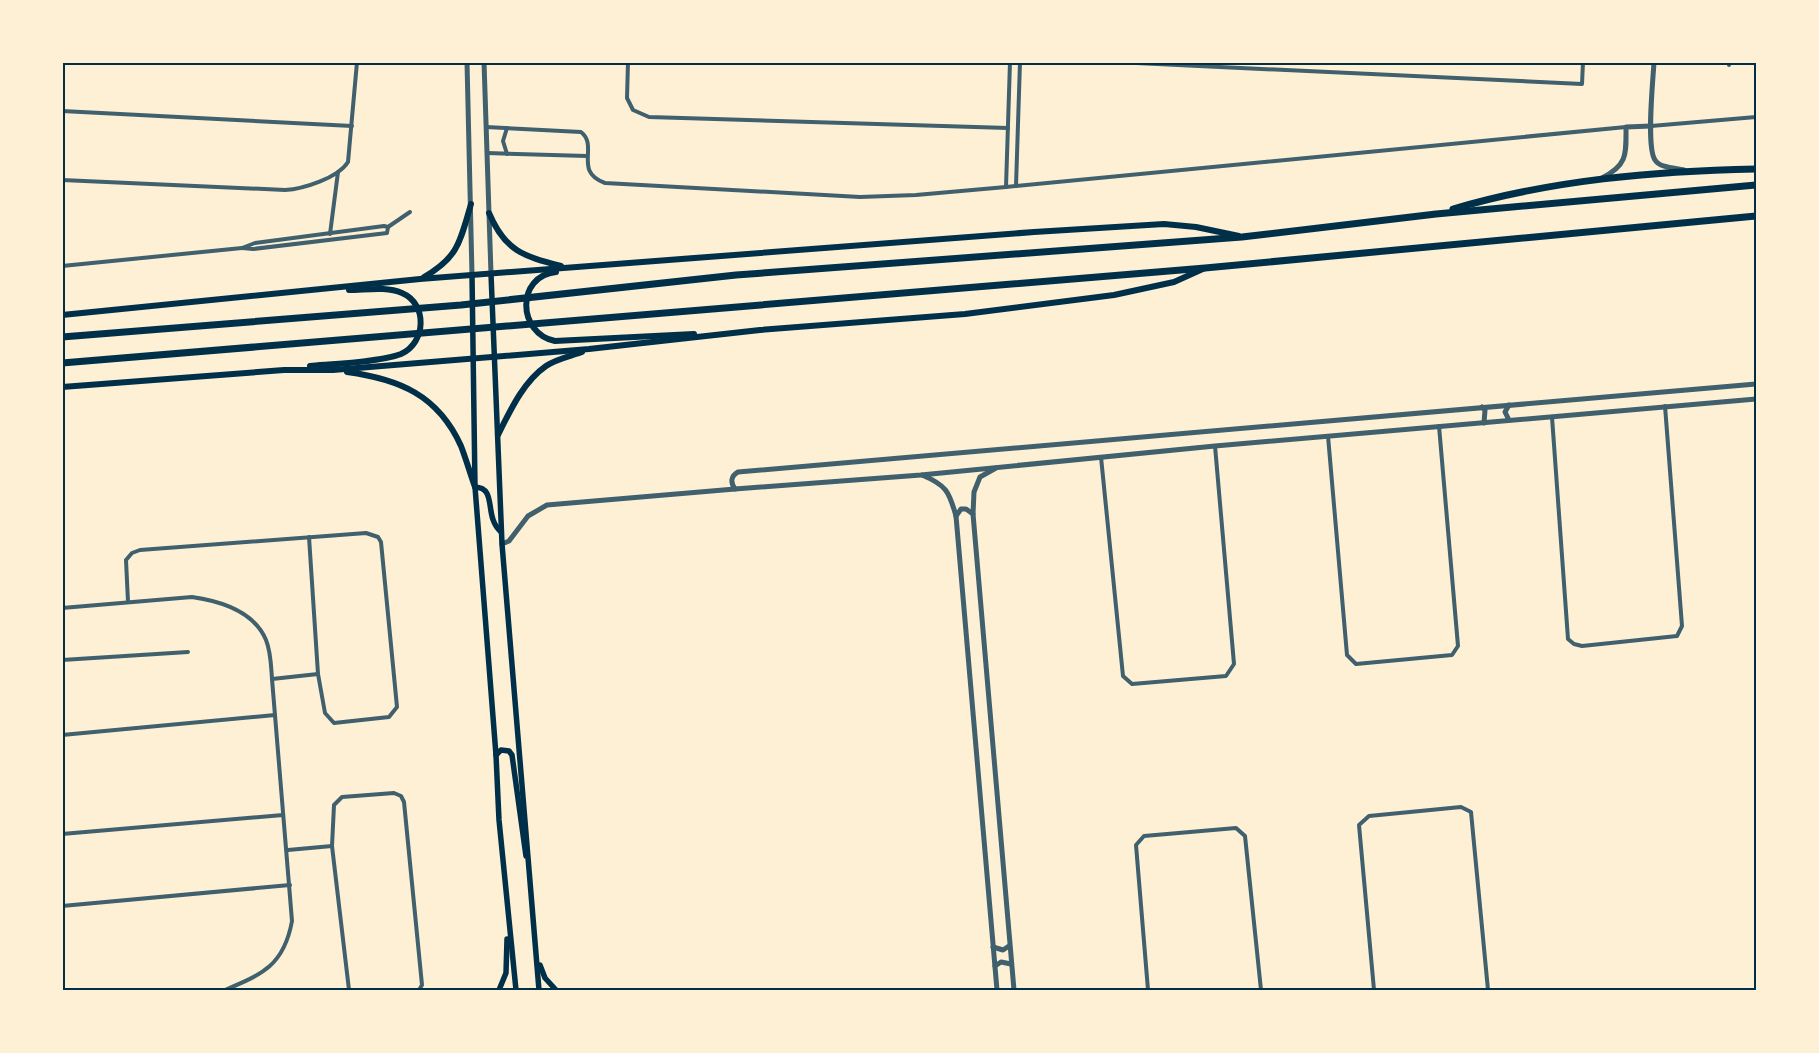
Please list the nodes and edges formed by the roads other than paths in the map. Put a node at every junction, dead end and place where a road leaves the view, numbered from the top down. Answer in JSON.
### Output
{"nodes":[{"id":1,"x":357,"y":62,"type":"edge"},
{"id":2,"x":467,"y":62,"type":"edge"},
{"id":3,"x":484,"y":62,"type":"edge"},
{"id":4,"x":628,"y":62,"type":"edge"},
{"id":5,"x":1010,"y":62,"type":"edge"},
{"id":6,"x":1020,"y":62,"type":"edge"},
{"id":7,"x":1115,"y":62,"type":"edge"},
{"id":8,"x":1583,"y":62,"type":"edge"},
{"id":9,"x":1654,"y":62,"type":"edge"},
{"id":10,"x":62,"y":111,"type":"edge"},
{"id":11,"x":1756,"y":117,"type":"edge"},
{"id":12,"x":352,"y":126,"type":"junction"},
{"id":13,"x":1651,"y":126,"type":"junction"},
{"id":14,"x":486,"y":127,"type":"junction"},
{"id":15,"x":507,"y":128,"type":"junction"},
{"id":16,"x":1008,"y":128,"type":"junction"},
{"id":17,"x":1626,"y":128,"type":"junction"},
{"id":18,"x":486,"y":153,"type":"junction"},
{"id":19,"x":506,"y":154,"type":"junction"},
{"id":20,"x":587,"y":156,"type":"junction"},
{"id":21,"x":1756,"y":169,"type":"edge"},
{"id":22,"x":1687,"y":170,"type":"junction"},
{"id":23,"x":338,"y":172,"type":"junction"},
{"id":24,"x":1601,"y":179,"type":"junction"},
{"id":25,"x":62,"y":180,"type":"edge"},
{"id":26,"x":1016,"y":186,"type":"junction"},
{"id":27,"x":1756,"y":186,"type":"edge"},
{"id":28,"x":1006,"y":187,"type":"junction"},
{"id":29,"x":471,"y":204,"type":"junction"},
{"id":30,"x":410,"y":212,"type":"dead end"},
{"id":31,"x":489,"y":214,"type":"junction"},
{"id":32,"x":1436,"y":214,"type":"junction"},
{"id":33,"x":1756,"y":216,"type":"edge"},
{"id":34,"x":388,"y":227,"type":"junction"},
{"id":35,"x":330,"y":234,"type":"junction"},
{"id":36,"x":1242,"y":237,"type":"junction"},
{"id":37,"x":242,"y":248,"type":"junction"},
{"id":38,"x":746,"y":254,"type":"junction"},
{"id":39,"x":62,"y":266,"type":"edge"},
{"id":40,"x":567,"y":268,"type":"junction"},
{"id":41,"x":1205,"y":268,"type":"junction"},
{"id":42,"x":491,"y":274,"type":"junction"},
{"id":43,"x":472,"y":275,"type":"junction"},
{"id":44,"x":420,"y":279,"type":"junction"},
{"id":45,"x":271,"y":294,"type":"junction"},
{"id":46,"x":62,"y":315,"type":"edge"},
{"id":47,"x":760,"y":330,"type":"junction"},
{"id":48,"x":62,"y":337,"type":"edge"},
{"id":49,"x":589,"y":349,"type":"junction"},
{"id":50,"x":495,"y":357,"type":"junction"},
{"id":51,"x":473,"y":359,"type":"junction"},
{"id":52,"x":62,"y":363,"type":"edge"},
{"id":53,"x":284,"y":370,"type":"junction"},
{"id":54,"x":333,"y":370,"type":"junction"},
{"id":55,"x":1756,"y":384,"type":"edge"},
{"id":56,"x":62,"y":387,"type":"edge"},
{"id":57,"x":1756,"y":398,"type":"edge"},
{"id":58,"x":1510,"y":404,"type":"junction"},
{"id":59,"x":1665,"y":406,"type":"junction"},
{"id":60,"x":1482,"y":407,"type":"junction"},
{"id":61,"x":1552,"y":417,"type":"junction"},
{"id":62,"x":1509,"y":420,"type":"junction"},
{"id":63,"x":1484,"y":423,"type":"junction"},
{"id":64,"x":1439,"y":426,"type":"junction"},
{"id":65,"x":498,"y":435,"type":"junction"},
{"id":66,"x":1328,"y":436,"type":"junction"},
{"id":67,"x":1215,"y":446,"type":"junction"},
{"id":68,"x":1100,"y":456,"type":"junction"},
{"id":69,"x":1000,"y":466,"type":"junction"},
{"id":70,"x":921,"y":475,"type":"junction"},
{"id":71,"x":475,"y":486,"type":"junction"},
{"id":72,"x":735,"y":489,"type":"junction"},
{"id":73,"x":973,"y":514,"type":"junction"},
{"id":74,"x":956,"y":516,"type":"junction"},
{"id":75,"x":501,"y":532,"type":"junction"},
{"id":76,"x":309,"y":537,"type":"junction"},
{"id":77,"x":502,"y":544,"type":"junction"},
{"id":78,"x":128,"y":602,"type":"junction"},
{"id":79,"x":62,"y":608,"type":"edge"},
{"id":80,"x":188,"y":652,"type":"dead end"},
{"id":81,"x":62,"y":660,"type":"edge"},
{"id":82,"x":318,"y":674,"type":"junction"},
{"id":83,"x":272,"y":679,"type":"junction"},
{"id":84,"x":276,"y":715,"type":"junction"},
{"id":85,"x":62,"y":735,"type":"edge"},
{"id":86,"x":496,"y":755,"type":"junction"},
{"id":87,"x":283,"y":815,"type":"junction"},
{"id":88,"x":62,"y":834,"type":"edge"},
{"id":89,"x":332,"y":846,"type":"junction"},
{"id":90,"x":288,"y":850,"type":"junction"},
{"id":91,"x":529,"y":863,"type":"junction"},
{"id":92,"x":290,"y":886,"type":"junction"},
{"id":93,"x":62,"y":906,"type":"edge"},
{"id":94,"x":508,"y":922,"type":"junction"},
{"id":95,"x":1009,"y":946,"type":"junction"},
{"id":96,"x":992,"y":947,"type":"junction"},
{"id":97,"x":537,"y":951,"type":"junction"},
{"id":98,"x":1011,"y":964,"type":"junction"},
{"id":99,"x":995,"y":966,"type":"junction"},
{"id":100,"x":225,"y":990,"type":"edge"},
{"id":101,"x":349,"y":990,"type":"edge"},
{"id":102,"x":419,"y":990,"type":"edge"},
{"id":103,"x":499,"y":990,"type":"edge"},
{"id":104,"x":516,"y":990,"type":"edge"},
{"id":105,"x":539,"y":990,"type":"edge"},
{"id":106,"x":556,"y":990,"type":"edge"},
{"id":107,"x":997,"y":990,"type":"edge"},
{"id":108,"x":1014,"y":990,"type":"edge"},
{"id":109,"x":1148,"y":990,"type":"edge"},
{"id":110,"x":1261,"y":990,"type":"edge"},
{"id":111,"x":1374,"y":990,"type":"edge"},
{"id":112,"x":1488,"y":990,"type":"edge"}],
"edges":[{"from":1,"to":12,"type":"street"},
{"from":2,"to":29,"type":"street"},
{"from":3,"to":14,"type":"street"},
{"from":4,"to":16,"type":"street"},
{"from":5,"to":16,"type":"street"},
{"from":6,"to":26,"type":"street"},
{"from":7,"to":8,"type":"street"},
{"from":9,"to":13,"type":"street"},
{"from":10,"to":12,"type":"street"},
{"from":11,"to":13,"type":"street"},
{"from":12,"to":23,"type":"street"},
{"from":13,"to":17,"type":"street"},
{"from":13,"to":22,"type":"street"},
{"from":14,"to":15,"type":"street"},
{"from":14,"to":18,"type":"street"},
{"from":15,"to":19,"type":"street"},
{"from":15,"to":20,"type":"street"},
{"from":16,"to":28,"type":"street"},
{"from":17,"to":24,"type":"street"},
{"from":17,"to":26,"type":"street"},
{"from":18,"to":19,"type":"street"},
{"from":18,"to":31,"type":"street"},
{"from":19,"to":20,"type":"street"},
{"from":20,"to":28,"type":"street"},
{"from":21,"to":22,"type":"highway"},
{"from":22,"to":24,"type":"highway"},
{"from":23,"to":25,"type":"street"},
{"from":23,"to":35,"type":"street"},
{"from":24,"to":32,"type":"highway"},
{"from":26,"to":28,"type":"street"},
{"from":27,"to":32,"type":"highway"},
{"from":29,"to":43,"type":"street"},
{"from":29,"to":44,"type":"main road"},
{"from":30,"to":34,"type":"street"},
{"from":31,"to":40,"type":"main road"},
{"from":31,"to":42,"type":"street"},
{"from":32,"to":36,"type":"highway"},
{"from":33,"to":41,"type":"highway"},
{"from":34,"to":35,"type":"street"},
{"from":34,"to":37,"type":"street"},
{"from":35,"to":37,"type":"street"},
{"from":36,"to":38,"type":"main road"},
{"from":36,"to":48,"type":"highway"},
{"from":37,"to":39,"type":"street"},
{"from":38,"to":40,"type":"main road"},
{"from":38,"to":47,"type":"main road"},
{"from":40,"to":42,"type":"main road"},
{"from":41,"to":47,"type":"main road"},
{"from":41,"to":52,"type":"highway"},
{"from":42,"to":43,"type":"main road"},
{"from":42,"to":50,"type":"main road"},
{"from":43,"to":44,"type":"main road"},
{"from":43,"to":51,"type":"main road"},
{"from":44,"to":45,"type":"main road"},
{"from":45,"to":46,"type":"main road"},
{"from":45,"to":53,"type":"main road"},
{"from":47,"to":49,"type":"main road"},
{"from":49,"to":50,"type":"main road"},
{"from":49,"to":65,"type":"main road"},
{"from":50,"to":51,"type":"main road"},
{"from":50,"to":65,"type":"main road"},
{"from":51,"to":54,"type":"main road"},
{"from":51,"to":71,"type":"main road"},
{"from":53,"to":54,"type":"main road"},
{"from":53,"to":56,"type":"main road"},
{"from":54,"to":71,"type":"main road"},
{"from":55,"to":58,"type":"street"},
{"from":57,"to":59,"type":"street"},
{"from":58,"to":60,"type":"street"},
{"from":58,"to":62,"type":"street"},
{"from":59,"to":61,"type":"street"},
{"from":59,"to":61,"type":"street"},
{"from":60,"to":63,"type":"street"},
{"from":60,"to":72,"type":"street"},
{"from":61,"to":62,"type":"street"},
{"from":62,"to":63,"type":"street"},
{"from":63,"to":64,"type":"street"},
{"from":64,"to":66,"type":"street"},
{"from":64,"to":66,"type":"street"},
{"from":65,"to":75,"type":"main road"},
{"from":66,"to":67,"type":"street"},
{"from":67,"to":68,"type":"street"},
{"from":67,"to":68,"type":"street"},
{"from":68,"to":69,"type":"street"},
{"from":69,"to":70,"type":"street"},
{"from":69,"to":73,"type":"street"},
{"from":70,"to":72,"type":"street"},
{"from":70,"to":74,"type":"street"},
{"from":71,"to":75,"type":"main road"},
{"from":71,"to":86,"type":"main road"},
{"from":72,"to":77,"type":"street"},
{"from":73,"to":74,"type":"street"},
{"from":73,"to":95,"type":"street"},
{"from":74,"to":96,"type":"street"},
{"from":75,"to":77,"type":"main road"},
{"from":76,"to":78,"type":"street"},
{"from":76,"to":82,"type":"street"},
{"from":76,"to":82,"type":"street"},
{"from":77,"to":91,"type":"main road"},
{"from":78,"to":79,"type":"street"},
{"from":78,"to":83,"type":"street"},
{"from":80,"to":81,"type":"street"},
{"from":82,"to":83,"type":"street"},
{"from":83,"to":84,"type":"street"},
{"from":84,"to":85,"type":"street"},
{"from":84,"to":87,"type":"street"},
{"from":86,"to":91,"type":"main road"},
{"from":86,"to":94,"type":"main road"},
{"from":87,"to":88,"type":"street"},
{"from":87,"to":90,"type":"street"},
{"from":89,"to":90,"type":"street"},
{"from":89,"to":101,"type":"street"},
{"from":89,"to":102,"type":"street"},
{"from":90,"to":92,"type":"street"},
{"from":91,"to":97,"type":"main road"},
{"from":92,"to":93,"type":"street"},
{"from":92,"to":100,"type":"street"},
{"from":94,"to":103,"type":"main road"},
{"from":94,"to":104,"type":"main road"},
{"from":95,"to":96,"type":"street"},
{"from":95,"to":98,"type":"street"},
{"from":96,"to":99,"type":"street"},
{"from":97,"to":105,"type":"main road"},
{"from":97,"to":106,"type":"main road"},
{"from":98,"to":99,"type":"street"},
{"from":98,"to":108,"type":"street"},
{"from":99,"to":107,"type":"street"},
{"from":109,"to":110,"type":"street"},
{"from":111,"to":112,"type":"street"}]}
